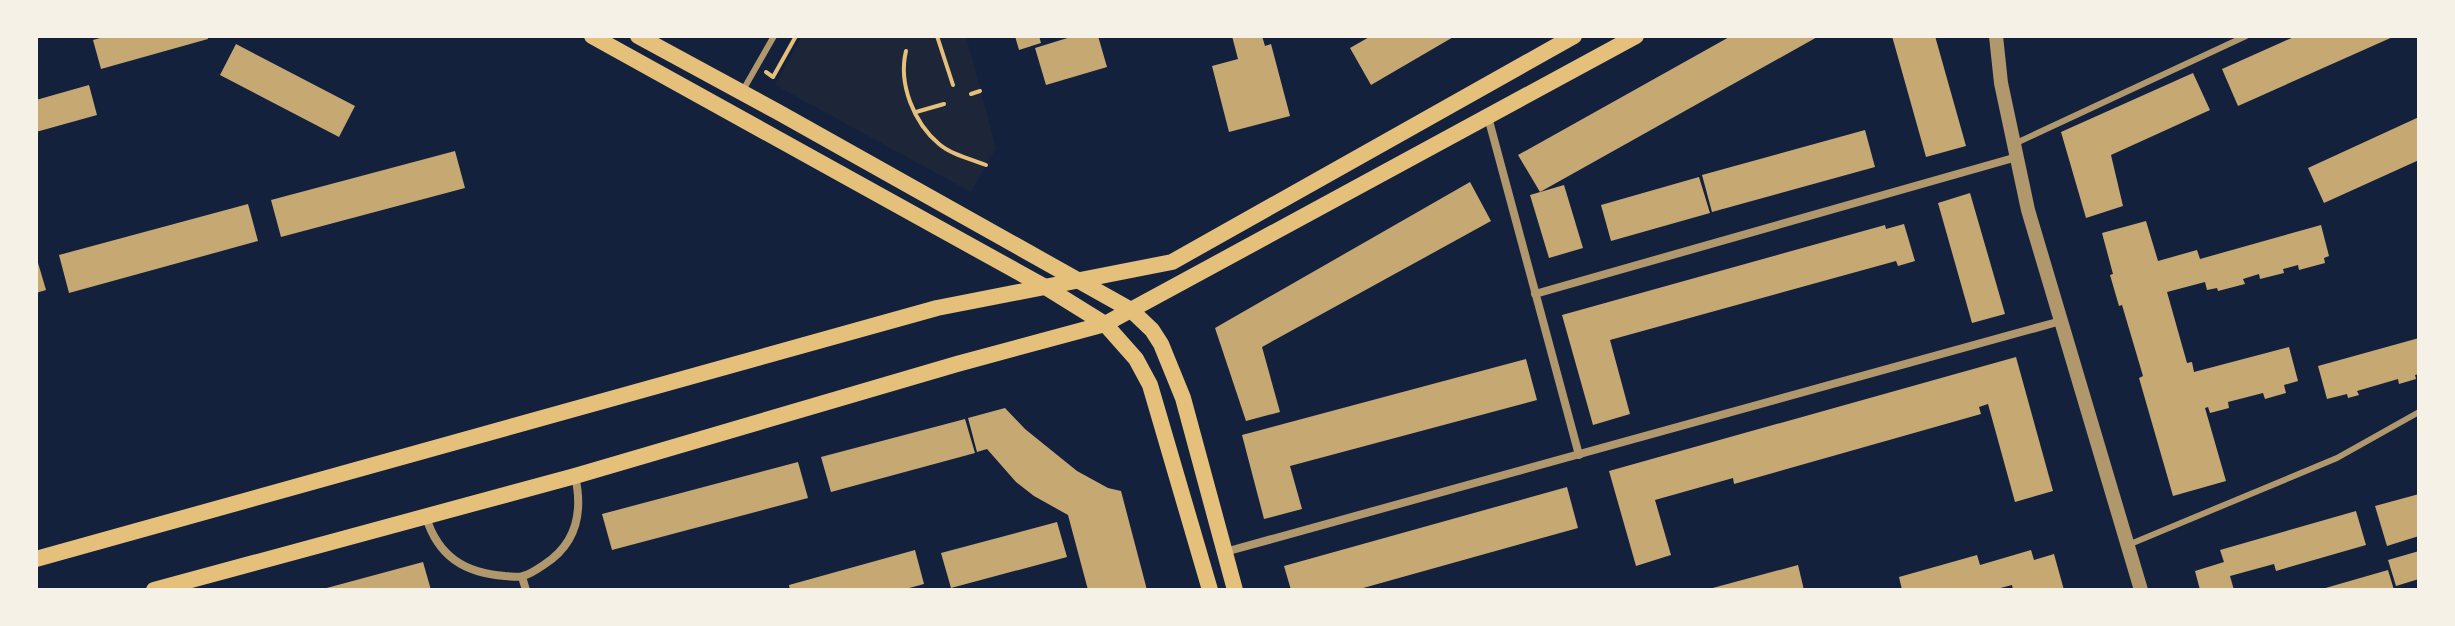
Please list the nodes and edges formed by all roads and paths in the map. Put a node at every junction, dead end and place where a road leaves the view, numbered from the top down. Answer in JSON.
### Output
{"nodes":[{"id":1,"x":592,"y":36,"type":"edge"},
{"id":2,"x":638,"y":36,"type":"edge"},
{"id":3,"x":774,"y":36,"type":"edge"},
{"id":4,"x":796,"y":36,"type":"edge"},
{"id":5,"x":937,"y":36,"type":"edge"},
{"id":6,"x":1574,"y":36,"type":"edge"},
{"id":7,"x":1636,"y":36,"type":"edge"},
{"id":8,"x":1996,"y":36,"type":"edge"},
{"id":9,"x":2246,"y":36,"type":"edge"},
{"id":10,"x":906,"y":51,"type":"dead end"},
{"id":11,"x":757,"y":67,"type":"junction"},
{"id":12,"x":953,"y":85,"type":"dead end"},
{"id":13,"x":980,"y":91,"type":"dead end"},
{"id":14,"x":742,"y":92,"type":"junction"},
{"id":15,"x":971,"y":94,"type":"dead end"},
{"id":16,"x":944,"y":104,"type":"dead end"},
{"id":17,"x":914,"y":112,"type":"junction"},
{"id":18,"x":1487,"y":116,"type":"junction"},
{"id":19,"x":2016,"y":151,"type":"junction"},
{"id":20,"x":986,"y":165,"type":"dead end"},
{"id":21,"x":1080,"y":281,"type":"junction"},
{"id":22,"x":1047,"y":288,"type":"junction"},
{"id":23,"x":1535,"y":294,"type":"junction"},
{"id":24,"x":1131,"y":310,"type":"junction"},
{"id":25,"x":2061,"y":321,"type":"junction"},
{"id":26,"x":1105,"y":324,"type":"junction"},
{"id":27,"x":2419,"y":412,"type":"edge"},
{"id":28,"x":1579,"y":455,"type":"junction"},
{"id":29,"x":575,"y":476,"type":"junction"},
{"id":30,"x":426,"y":516,"type":"junction"},
{"id":31,"x":2128,"y":545,"type":"junction"},
{"id":32,"x":1224,"y":552,"type":"junction"},
{"id":33,"x":36,"y":559,"type":"edge"},
{"id":34,"x":522,"y":577,"type":"junction"},
{"id":35,"x":154,"y":590,"type":"edge"},
{"id":36,"x":526,"y":590,"type":"edge"},
{"id":37,"x":1210,"y":590,"type":"edge"},
{"id":38,"x":1235,"y":590,"type":"edge"},
{"id":39,"x":2141,"y":590,"type":"edge"}],
"edges":[{"from":1,"to":22,"type":"main road"},
{"from":2,"to":14,"type":"main road"},
{"from":3,"to":11,"type":"lane"},
{"from":4,"to":11,"type":"path"},
{"from":5,"to":12,"type":"path"},
{"from":6,"to":21,"type":"main road"},
{"from":7,"to":18,"type":"main road"},
{"from":8,"to":19,"type":"street"},
{"from":9,"to":19,"type":"lane"},
{"from":10,"to":17,"type":"path"},
{"from":11,"to":14,"type":"lane"},
{"from":13,"to":15,"type":"path"},
{"from":14,"to":21,"type":"main road"},
{"from":16,"to":17,"type":"path"},
{"from":17,"to":20,"type":"path"},
{"from":18,"to":23,"type":"street"},
{"from":18,"to":24,"type":"main road"},
{"from":19,"to":23,"type":"street"},
{"from":19,"to":25,"type":"street"},
{"from":21,"to":22,"type":"main road"},
{"from":21,"to":24,"type":"main road"},
{"from":22,"to":26,"type":"main road"},
{"from":22,"to":33,"type":"main road"},
{"from":23,"to":28,"type":"street"},
{"from":24,"to":26,"type":"main road"},
{"from":24,"to":32,"type":"main road"},
{"from":25,"to":28,"type":"street"},
{"from":25,"to":31,"type":"street"},
{"from":26,"to":29,"type":"main road"},
{"from":26,"to":37,"type":"main road"},
{"from":27,"to":31,"type":"lane"},
{"from":28,"to":32,"type":"street"},
{"from":29,"to":30,"type":"main road"},
{"from":29,"to":34,"type":"street"},
{"from":30,"to":34,"type":"street"},
{"from":30,"to":35,"type":"main road"},
{"from":31,"to":39,"type":"street"},
{"from":32,"to":38,"type":"main road"},
{"from":34,"to":36,"type":"street"}]}
